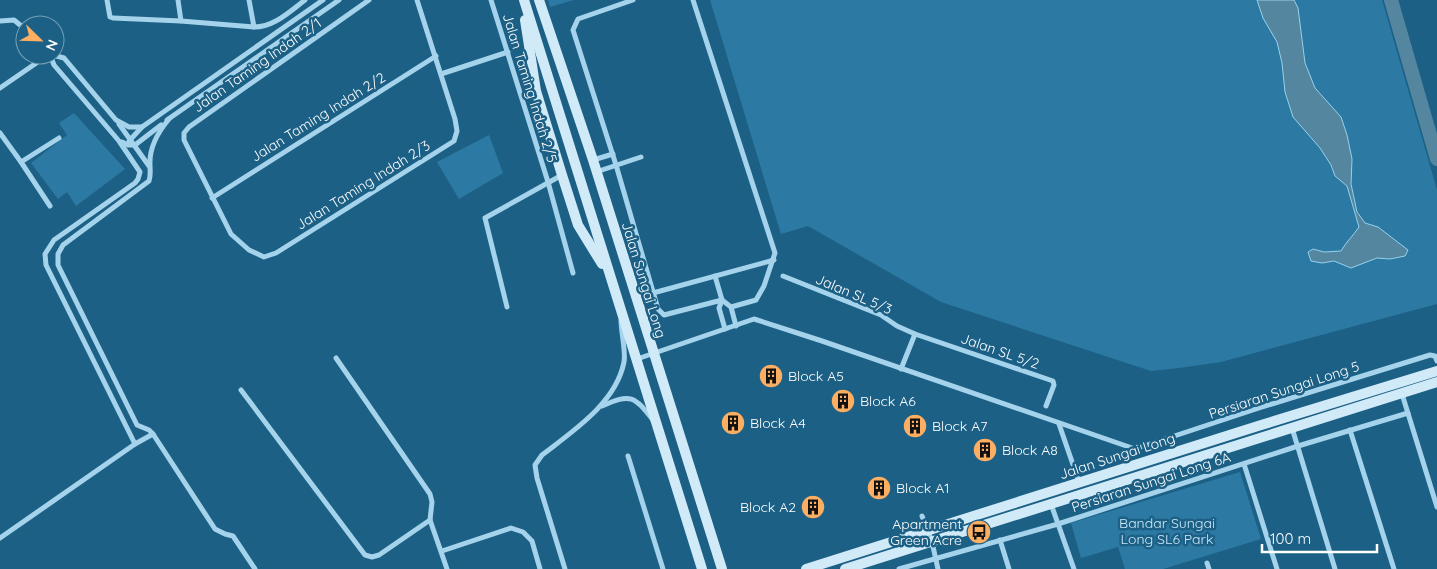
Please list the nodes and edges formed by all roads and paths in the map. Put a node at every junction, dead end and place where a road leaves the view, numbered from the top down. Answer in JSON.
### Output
{"nodes":[{"id":1,"x":107,"y":0,"type":"edge"},
{"id":2,"x":178,"y":0,"type":"edge"},
{"id":3,"x":250,"y":0,"type":"edge"},
{"id":4,"x":304,"y":0,"type":"edge"},
{"id":5,"x":323,"y":0,"type":"edge"},
{"id":6,"x":339,"y":0,"type":"edge"},
{"id":7,"x":369,"y":0,"type":"edge"},
{"id":8,"x":417,"y":0,"type":"edge"},
{"id":9,"x":491,"y":0,"type":"edge"},
{"id":10,"x":523,"y":0,"type":"edge"},
{"id":11,"x":539,"y":0,"type":"edge"},
{"id":12,"x":633,"y":0,"type":"edge"},
{"id":13,"x":694,"y":0,"type":"edge"},
{"id":14,"x":0,"y":21,"type":"edge"},
{"id":15,"x":15,"y":21,"type":"edge"},
{"id":16,"x":181,"y":21,"type":"junction"},
{"id":17,"x":254,"y":28,"type":"junction"},
{"id":18,"x":508,"y":52,"type":"junction"},
{"id":19,"x":436,"y":56,"type":"junction"},
{"id":20,"x":65,"y":59,"type":"edge"},
{"id":21,"x":35,"y":65,"type":"edge"},
{"id":22,"x":54,"y":65,"type":"edge"},
{"id":23,"x":442,"y":74,"type":"junction"},
{"id":24,"x":0,"y":88,"type":"edge"},
{"id":25,"x":169,"y":119,"type":"junction"},
{"id":26,"x":116,"y":120,"type":"junction"},
{"id":27,"x":142,"y":127,"type":"junction"},
{"id":28,"x":0,"y":133,"type":"edge"},
{"id":29,"x":59,"y":138,"type":"dead end"},
{"id":30,"x":130,"y":138,"type":"junction"},
{"id":31,"x":119,"y":140,"type":"junction"},
{"id":32,"x":128,"y":145,"type":"junction"},
{"id":33,"x":135,"y":145,"type":"junction"},
{"id":34,"x":129,"y":154,"type":"junction"},
{"id":35,"x":613,"y":154,"type":"junction"},
{"id":36,"x":641,"y":157,"type":"dead end"},
{"id":37,"x":593,"y":160,"type":"junction"},
{"id":38,"x":21,"y":162,"type":"junction"},
{"id":39,"x":616,"y":165,"type":"junction"},
{"id":40,"x":150,"y":166,"type":"junction"},
{"id":41,"x":596,"y":172,"type":"junction"},
{"id":42,"x":562,"y":175,"type":"junction"},
{"id":43,"x":548,"y":182,"type":"junction"},
{"id":44,"x":212,"y":198,"type":"junction"},
{"id":45,"x":50,"y":206,"type":"dead end"},
{"id":46,"x":774,"y":260,"type":"junction"},
{"id":47,"x":573,"y":273,"type":"dead end"},
{"id":48,"x":715,"y":276,"type":"junction"},
{"id":49,"x":783,"y":276,"type":"dead end"},
{"id":50,"x":610,"y":277,"type":"junction"},
{"id":51,"x":653,"y":293,"type":"junction"},
{"id":52,"x":722,"y":300,"type":"junction"},
{"id":53,"x":507,"y":307,"type":"dead end"},
{"id":54,"x":620,"y":307,"type":"junction"},
{"id":55,"x":731,"y":307,"type":"junction"},
{"id":56,"x":736,"y":326,"type":"junction"},
{"id":57,"x":725,"y":329,"type":"junction"},
{"id":58,"x":915,"y":334,"type":"junction"},
{"id":59,"x":653,"y":354,"type":"junction"},
{"id":60,"x":336,"y":358,"type":"dead end"},
{"id":61,"x":637,"y":359,"type":"junction"},
{"id":62,"x":1437,"y":361,"type":"edge"},
{"id":63,"x":901,"y":369,"type":"junction"},
{"id":64,"x":1437,"y":371,"type":"edge"},
{"id":65,"x":1437,"y":382,"type":"edge"},
{"id":66,"x":242,"y":390,"type":"dead end"},
{"id":67,"x":1402,"y":394,"type":"junction"},
{"id":68,"x":600,"y":406,"type":"junction"},
{"id":69,"x":1046,"y":406,"type":"dead end"},
{"id":70,"x":1408,"y":413,"type":"junction"},
{"id":71,"x":1060,"y":424,"type":"junction"},
{"id":72,"x":658,"y":426,"type":"junction"},
{"id":73,"x":1292,"y":428,"type":"junction"},
{"id":74,"x":1350,"y":430,"type":"junction"},
{"id":75,"x":153,"y":434,"type":"junction"},
{"id":76,"x":136,"y":444,"type":"junction"},
{"id":77,"x":1298,"y":446,"type":"junction"},
{"id":78,"x":628,"y":456,"type":"dead end"},
{"id":79,"x":1244,"y":464,"type":"junction"},
{"id":80,"x":1079,"y":482,"type":"junction"},
{"id":81,"x":1051,"y":504,"type":"junction"},
{"id":82,"x":1437,"y":507,"type":"edge"},
{"id":83,"x":922,"y":516,"type":"dead end"},
{"id":84,"x":430,"y":520,"type":"junction"},
{"id":85,"x":1058,"y":524,"type":"junction"},
{"id":86,"x":928,"y":530,"type":"junction"},
{"id":87,"x":0,"y":538,"type":"edge"},
{"id":88,"x":1000,"y":540,"type":"junction"},
{"id":89,"x":932,"y":542,"type":"junction"},
{"id":90,"x":442,"y":551,"type":"junction"},
{"id":91,"x":935,"y":558,"type":"junction"},
{"id":92,"x":1207,"y":562,"type":"dead end"},
{"id":93,"x":255,"y":569,"type":"edge"},
{"id":94,"x":447,"y":569,"type":"edge"},
{"id":95,"x":540,"y":569,"type":"edge"},
{"id":96,"x":565,"y":569,"type":"edge"},
{"id":97,"x":663,"y":569,"type":"edge"},
{"id":98,"x":702,"y":569,"type":"edge"},
{"id":99,"x":722,"y":569,"type":"edge"},
{"id":100,"x":806,"y":569,"type":"edge"},
{"id":101,"x":844,"y":569,"type":"edge"},
{"id":102,"x":899,"y":569,"type":"edge"},
{"id":103,"x":938,"y":569,"type":"edge"},
{"id":104,"x":1008,"y":569,"type":"edge"},
{"id":105,"x":1074,"y":569,"type":"edge"},
{"id":106,"x":1209,"y":569,"type":"edge"},
{"id":107,"x":1277,"y":569,"type":"edge"},
{"id":108,"x":1335,"y":569,"type":"edge"},
{"id":109,"x":1394,"y":569,"type":"edge"}],
"edges":[{"from":1,"to":16,"type":"street"},
{"from":2,"to":16,"type":"street"},
{"from":3,"to":17,"type":"street"},
{"from":4,"to":17,"type":"street"},
{"from":5,"to":27,"type":"street"},
{"from":6,"to":25,"type":"street"},
{"from":7,"to":44,"type":"street","name":"Jalan Taming Indah 2/1"},
{"from":8,"to":19,"type":"street"},
{"from":9,"to":18,"type":"street","name":"Jalan Taming Indah 2/5"},
{"from":10,"to":42,"type":"street"},
{"from":10,"to":50,"type":"street"},
{"from":11,"to":37,"type":"street","name":"Jalan Sungai Long"},
{"from":12,"to":35,"type":"street"},
{"from":13,"to":46,"type":"street"},
{"from":14,"to":15,"type":"street"},
{"from":16,"to":17,"type":"street"},
{"from":18,"to":23,"type":"street"},
{"from":18,"to":43,"type":"street","name":"Jalan Taming Indah 2/5"},
{"from":19,"to":23,"type":"street"},
{"from":19,"to":44,"type":"street","name":"Jalan Taming Indah 2/2"},
{"from":20,"to":26,"type":"street"},
{"from":21,"to":24,"type":"street"},
{"from":22,"to":31,"type":"street"},
{"from":23,"to":44,"type":"street","name":"Jalan Taming Indah 2/3"},
{"from":25,"to":33,"type":"street"},
{"from":25,"to":40,"type":"street"},
{"from":26,"to":27,"type":"street"},
{"from":26,"to":30,"type":"street"},
{"from":27,"to":30,"type":"street"},
{"from":28,"to":38,"type":"street"},
{"from":29,"to":38,"type":"street"},
{"from":30,"to":32,"type":"street"},
{"from":30,"to":33,"type":"street"},
{"from":31,"to":32,"type":"street"},
{"from":31,"to":34,"type":"street"},
{"from":32,"to":33,"type":"street"},
{"from":32,"to":34,"type":"street"},
{"from":33,"to":40,"type":"street"},
{"from":34,"to":76,"type":"street"},
{"from":35,"to":37,"type":"street"},
{"from":35,"to":39,"type":"street"},
{"from":36,"to":39,"type":"street"},
{"from":37,"to":41,"type":"street","name":"Jalan Sungai Long"},
{"from":38,"to":45,"type":"street"},
{"from":39,"to":41,"type":"street"},
{"from":39,"to":51,"type":"street"},
{"from":40,"to":75,"type":"street"},
{"from":41,"to":59,"type":"street","name":"Jalan Sungai Long"},
{"from":42,"to":43,"type":"street"},
{"from":42,"to":50,"type":"street"},
{"from":43,"to":47,"type":"street","name":"Jalan Taming Indah 2/5"},
{"from":43,"to":53,"type":"street"},
{"from":46,"to":48,"type":"street"},
{"from":46,"to":55,"type":"street"},
{"from":48,"to":51,"type":"street"},
{"from":48,"to":52,"type":"street"},
{"from":49,"to":58,"type":"street","name":"Jalan SL 5/3"},
{"from":50,"to":54,"type":"street"},
{"from":51,"to":52,"type":"street"},
{"from":52,"to":55,"type":"street"},
{"from":52,"to":57,"type":"street"},
{"from":54,"to":61,"type":"street"},
{"from":54,"to":68,"type":"street"},
{"from":55,"to":56,"type":"street"},
{"from":56,"to":57,"type":"street"},
{"from":56,"to":63,"type":"street"},
{"from":57,"to":59,"type":"street"},
{"from":58,"to":63,"type":"street"},
{"from":58,"to":69,"type":"street","name":"Jalan SL 5/2"},
{"from":59,"to":61,"type":"street"},
{"from":59,"to":99,"type":"street","name":"Jalan Sungai Long"},
{"from":60,"to":84,"type":"street"},
{"from":61,"to":72,"type":"street"},
{"from":62,"to":71,"type":"street","name":"Persiaran Sungai Long 5"},
{"from":63,"to":71,"type":"street"},
{"from":64,"to":80,"type":"street","name":"Jalan Sungai Long"},
{"from":65,"to":67,"type":"street","name":"Jalan Sungai Long"},
{"from":66,"to":84,"type":"street"},
{"from":67,"to":70,"type":"street"},
{"from":67,"to":73,"type":"street","name":"Jalan Sungai Long"},
{"from":68,"to":72,"type":"street"},
{"from":68,"to":96,"type":"street"},
{"from":70,"to":74,"type":"street","name":"Persiaran Sungai Long 6A"},
{"from":70,"to":82,"type":"street"},
{"from":71,"to":80,"type":"street"},
{"from":72,"to":98,"type":"street"},
{"from":73,"to":77,"type":"street"},
{"from":73,"to":81,"type":"street","name":"Jalan Sungai Long"},
{"from":74,"to":77,"type":"street","name":"Persiaran Sungai Long 6A"},
{"from":74,"to":109,"type":"street"},
{"from":75,"to":76,"type":"street"},
{"from":75,"to":93,"type":"street"},
{"from":76,"to":87,"type":"street"},
{"from":77,"to":79,"type":"street","name":"Persiaran Sungai Long 6A"},
{"from":77,"to":108,"type":"street"},
{"from":78,"to":97,"type":"street"},
{"from":79,"to":85,"type":"street","name":"Persiaran Sungai Long 6A"},
{"from":79,"to":107,"type":"street"},
{"from":80,"to":86,"type":"street","name":"Jalan Sungai Long"},
{"from":81,"to":85,"type":"street"},
{"from":81,"to":89,"type":"street","name":"Jalan Sungai Long"},
{"from":83,"to":86,"type":"street"},
{"from":84,"to":90,"type":"street"},
{"from":85,"to":88,"type":"street","name":"Persiaran Sungai Long 6A"},
{"from":85,"to":105,"type":"street"},
{"from":86,"to":89,"type":"street"},
{"from":86,"to":100,"type":"street","name":"Jalan Sungai Long"},
{"from":88,"to":91,"type":"street","name":"Persiaran Sungai Long 6A"},
{"from":88,"to":104,"type":"street"},
{"from":89,"to":91,"type":"street"},
{"from":89,"to":101,"type":"street","name":"Jalan Sungai Long"},
{"from":90,"to":94,"type":"street"},
{"from":90,"to":95,"type":"street"},
{"from":91,"to":102,"type":"street","name":"Persiaran Sungai Long 6A"},
{"from":91,"to":103,"type":"street"},
{"from":92,"to":106,"type":"street"}]}
